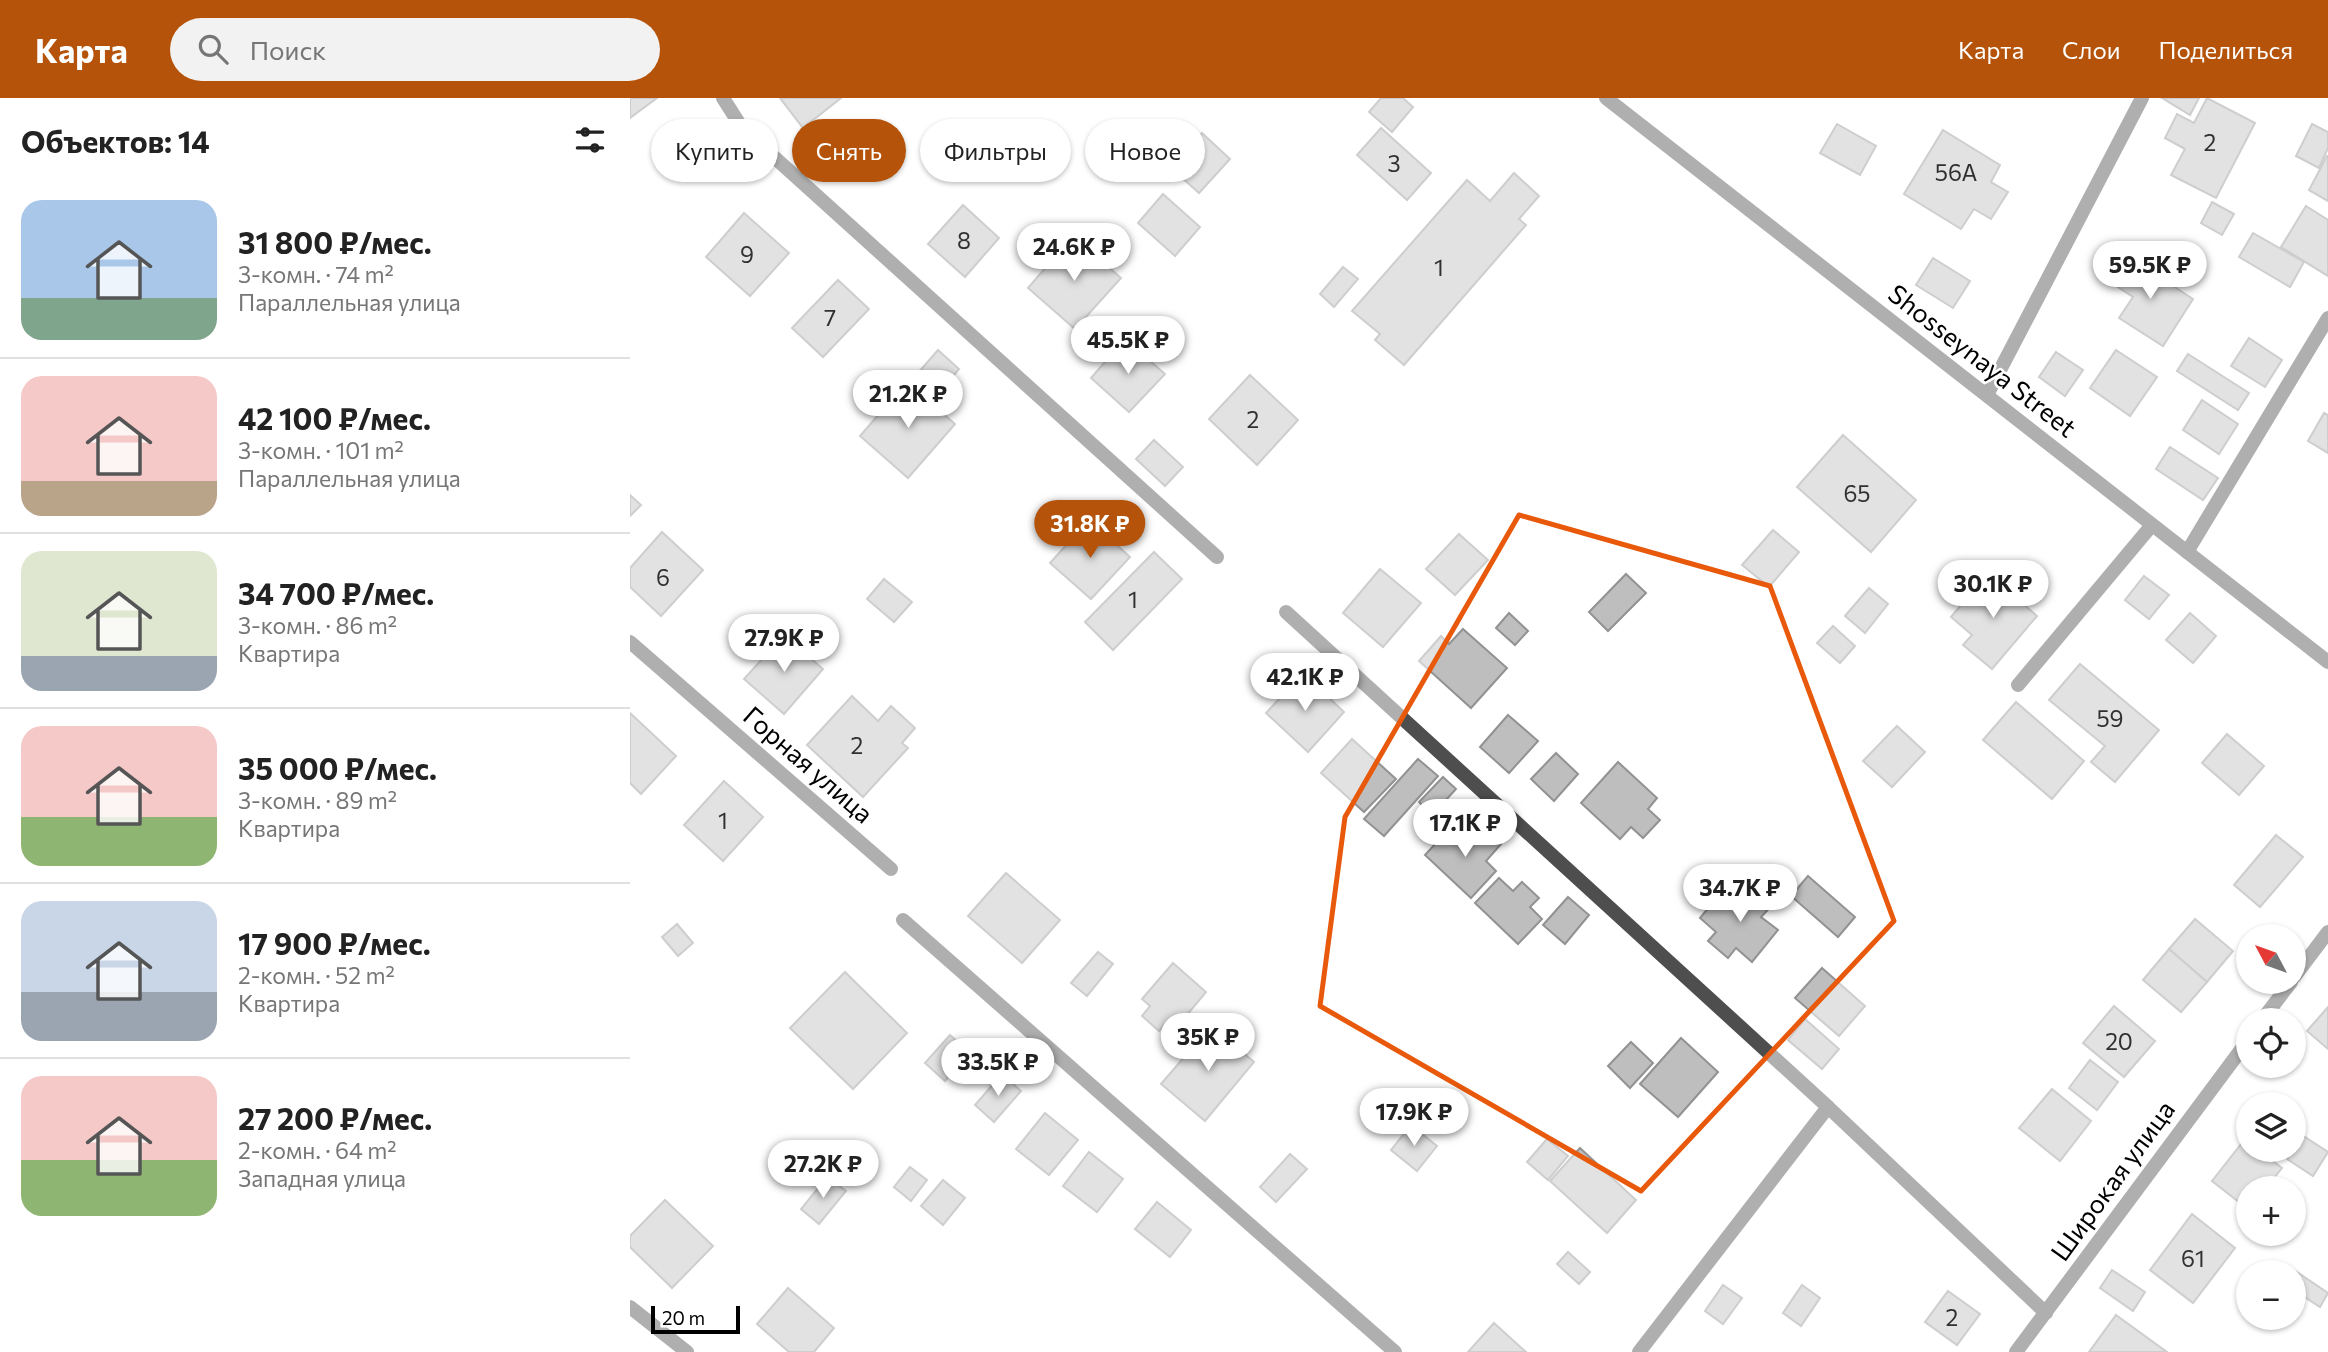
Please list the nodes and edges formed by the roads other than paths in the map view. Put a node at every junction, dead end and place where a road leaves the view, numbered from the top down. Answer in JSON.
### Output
{"nodes":[{"id":1,"x":723,"y":98,"type":"edge"},
{"id":2,"x":1606,"y":98,"type":"edge"},
{"id":3,"x":2142,"y":98,"type":"edge"},
{"id":4,"x":2328,"y":318,"type":"edge"},
{"id":5,"x":1987,"y":395,"type":"junction"},
{"id":6,"x":2152,"y":525,"type":"junction"},
{"id":7,"x":2187,"y":552,"type":"junction"},
{"id":8,"x":1217,"y":557,"type":"dead end"},
{"id":9,"x":1286,"y":612,"type":"dead end"},
{"id":10,"x":630,"y":642,"type":"edge"},
{"id":11,"x":2328,"y":662,"type":"edge"},
{"id":12,"x":2018,"y":685,"type":"dead end"},
{"id":13,"x":891,"y":869,"type":"dead end"},
{"id":14,"x":903,"y":920,"type":"dead end"},
{"id":15,"x":2328,"y":932,"type":"edge"},
{"id":16,"x":2306,"y":961,"type":"edge"},
{"id":17,"x":2282,"y":994,"type":"edge"},
{"id":18,"x":2271,"y":1008,"type":"edge"},
{"id":19,"x":2236,"y":1057,"type":"edge"},
{"id":20,"x":1828,"y":1107,"type":"junction"},
{"id":21,"x":630,"y":1307,"type":"edge"},
{"id":22,"x":2046,"y":1313,"type":"junction"},
{"id":23,"x":687,"y":1352,"type":"edge"},
{"id":24,"x":1395,"y":1352,"type":"edge"},
{"id":25,"x":1639,"y":1352,"type":"edge"},
{"id":26,"x":2016,"y":1352,"type":"edge"}],
"edges":[{"from":1,"to":8,"type":"street"},
{"from":2,"to":5,"type":"street","name":"Shosseynaya Street"},
{"from":3,"to":5,"type":"street"},
{"from":4,"to":7,"type":"street"},
{"from":5,"to":6,"type":"street","name":"Shosseynaya Street"},
{"from":6,"to":7,"type":"street","name":"Shosseynaya Street"},
{"from":6,"to":12,"type":"street"},
{"from":7,"to":11,"type":"street","name":"Shosseynaya Street"},
{"from":9,"to":20,"type":"street"},
{"from":10,"to":13,"type":"street","name":"Горная улица"},
{"from":14,"to":24,"type":"street"},
{"from":15,"to":16,"type":"street"},
{"from":17,"to":18,"type":"street"},
{"from":19,"to":22,"type":"street","name":"Широкая улица"},
{"from":20,"to":22,"type":"street"},
{"from":20,"to":25,"type":"street"},
{"from":21,"to":23,"type":"street"},
{"from":22,"to":26,"type":"street","name":"Широкая улица"}]}
